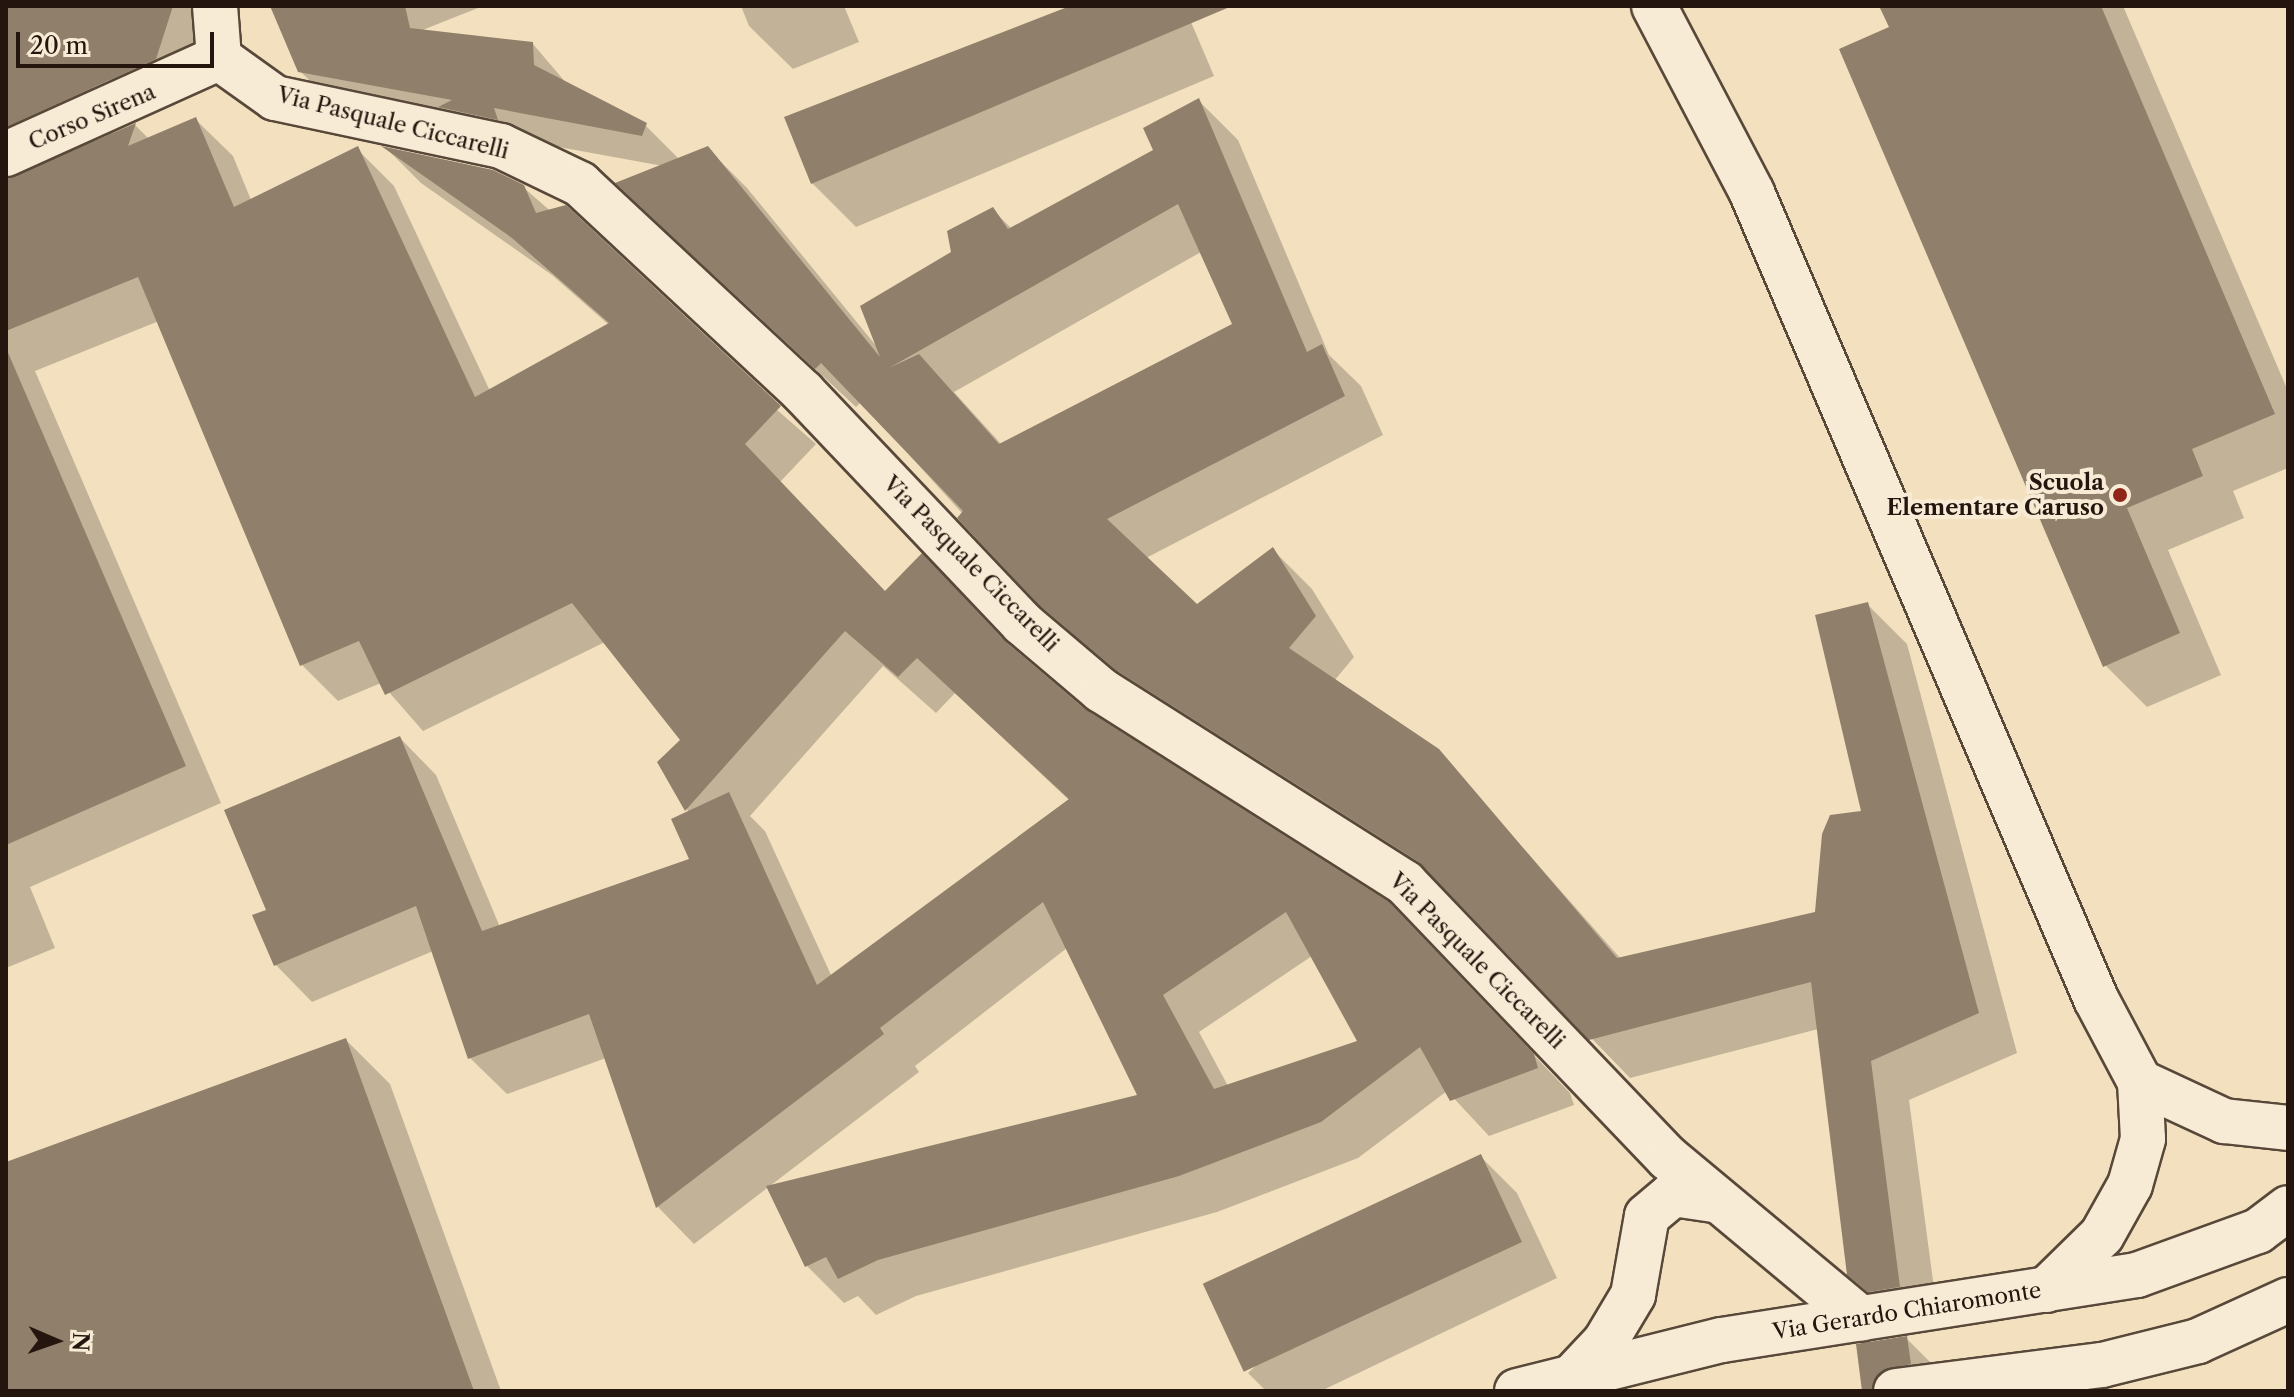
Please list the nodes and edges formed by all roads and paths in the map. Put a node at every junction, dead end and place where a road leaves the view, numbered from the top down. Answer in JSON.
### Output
{"nodes":[{"id":1,"x":215,"y":6,"type":"edge"},
{"id":2,"x":1654,"y":6,"type":"edge"},
{"id":3,"x":219,"y":58,"type":"junction"},
{"id":4,"x":6,"y":154,"type":"edge"},
{"id":5,"x":2140,"y":1082,"type":"junction"},
{"id":6,"x":2288,"y":1128,"type":"edge"},
{"id":7,"x":1714,"y":1200,"type":"junction"},
{"id":8,"x":2288,"y":1208,"type":"edge"},
{"id":9,"x":2046,"y":1290,"type":"junction"},
{"id":10,"x":2288,"y":1300,"type":"edge"},
{"id":11,"x":1861,"y":1319,"type":"junction"},
{"id":12,"x":1572,"y":1377,"type":"junction"},
{"id":13,"x":1517,"y":1391,"type":"edge"},
{"id":14,"x":1896,"y":1391,"type":"edge"}],
"edges":[{"from":1,"to":3,"type":"street"},
{"from":2,"to":5,"type":"street"},
{"from":3,"to":4,"type":"street","name":"Corso Sirena"},
{"from":3,"to":7,"type":"street","name":"Via Pasquale Ciccarelli"},
{"from":5,"to":6,"type":"street"},
{"from":5,"to":9,"type":"street"},
{"from":7,"to":11,"type":"street","name":"Via Pasquale Ciccarelli"},
{"from":7,"to":12,"type":"street"},
{"from":8,"to":9,"type":"street","name":"Via Gerardo Chiaromonte"},
{"from":9,"to":11,"type":"street","name":"Via Gerardo Chiaromonte"},
{"from":10,"to":14,"type":"street"},
{"from":11,"to":12,"type":"street","name":"Via Gerardo Chiaromonte"},
{"from":12,"to":13,"type":"street","name":"Via Gerardo Chiaromonte"}]}
